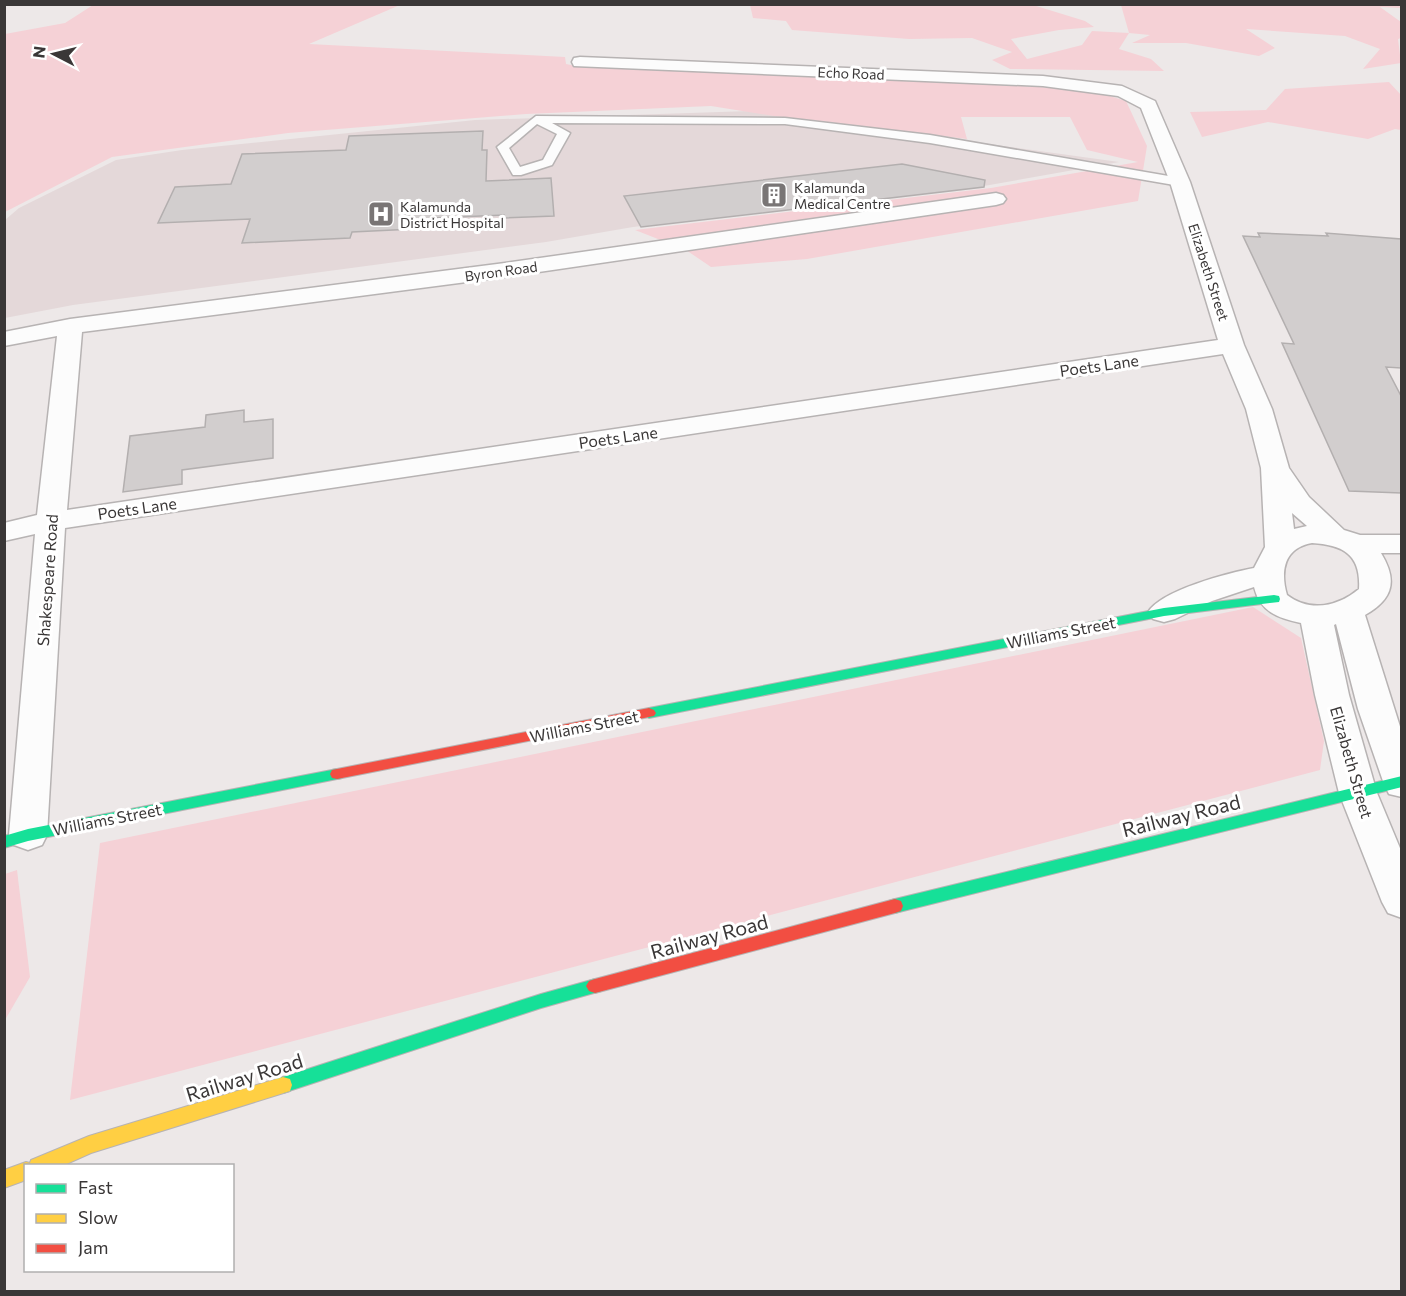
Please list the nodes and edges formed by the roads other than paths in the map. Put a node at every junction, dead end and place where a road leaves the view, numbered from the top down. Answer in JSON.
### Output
{"nodes":[{"id":1,"x":580,"y":62,"type":"dead end"},
{"id":2,"x":1122,"y":91,"type":"joint"},
{"id":3,"x":536,"y":120,"type":"junction"},
{"id":4,"x":1180,"y":182,"type":"junction"},
{"id":5,"x":996,"y":199,"type":"dead end"},
{"id":6,"x":70,"y":326,"type":"junction"},
{"id":7,"x":4,"y":339,"type":"edge"},
{"id":8,"x":1232,"y":345,"type":"junction"},
{"id":9,"x":1275,"y":468,"type":"junction"},
{"id":10,"x":51,"y":521,"type":"junction"},
{"id":11,"x":4,"y":532,"type":"edge"},
{"id":12,"x":1344,"y":539,"type":"junction"},
{"id":13,"x":1401,"y":544,"type":"edge"},
{"id":14,"x":1280,"y":547,"type":"junction"},
{"id":15,"x":1389,"y":570,"type":"edge"},
{"id":16,"x":1270,"y":587,"type":"junction"},
{"id":17,"x":1164,"y":612,"type":"joint"},
{"id":18,"x":1332,"y":615,"type":"junction"},
{"id":19,"x":1401,"y":782,"type":"edge"},
{"id":20,"x":1358,"y":793,"type":"junction"},
{"id":21,"x":16,"y":838,"type":"edge"},
{"id":22,"x":1401,"y":902,"type":"edge"},
{"id":23,"x":43,"y":1164,"type":"edge"},
{"id":24,"x":24,"y":1172,"type":"edge"},
{"id":25,"x":4,"y":1179,"type":"edge"}],
"edges":[{"from":1,"to":2,"type":"street","name":"Echo Road"},
{"from":2,"to":4,"type":"street","name":"Elizabeth Street"},
{"from":3,"to":3,"type":"lane"},
{"from":3,"to":4,"type":"lane"},
{"from":4,"to":8,"type":"street","name":"Elizabeth Street"},
{"from":5,"to":6,"type":"street","name":"Byron Road"},
{"from":6,"to":7,"type":"street","name":"Byron Road"},
{"from":6,"to":10,"type":"street","name":"Shakespeare Road"},
{"from":8,"to":9,"type":"street","name":"Elizabeth Street"},
{"from":8,"to":10,"type":"street","name":"Poets Lane"},
{"from":9,"to":12,"type":"street","name":"Elizabeth Street"},
{"from":9,"to":14,"type":"street","name":"Elizabeth Street"},
{"from":10,"to":11,"type":"street","name":"Poets Lane"},
{"from":10,"to":21,"type":"street","name":"Shakespeare Road"},
{"from":12,"to":13,"type":"street"},
{"from":12,"to":14,"type":"street"},
{"from":12,"to":15,"type":"street"},
{"from":14,"to":16,"type":"street"},
{"from":15,"to":18,"type":"street"},
{"from":16,"to":17,"type":"street","name":"Williams Street"},
{"from":16,"to":18,"type":"street"},
{"from":17,"to":21,"type":"street","name":"Williams Street"},
{"from":18,"to":19,"type":"street"},
{"from":18,"to":20,"type":"street","name":"Elizabeth Street"},
{"from":19,"to":20,"type":"street","name":"Railway Road"},
{"from":20,"to":22,"type":"street","name":"Elizabeth Street"},
{"from":20,"to":23,"type":"street","name":"Railway Road"},
{"from":24,"to":25,"type":"street"}]}
